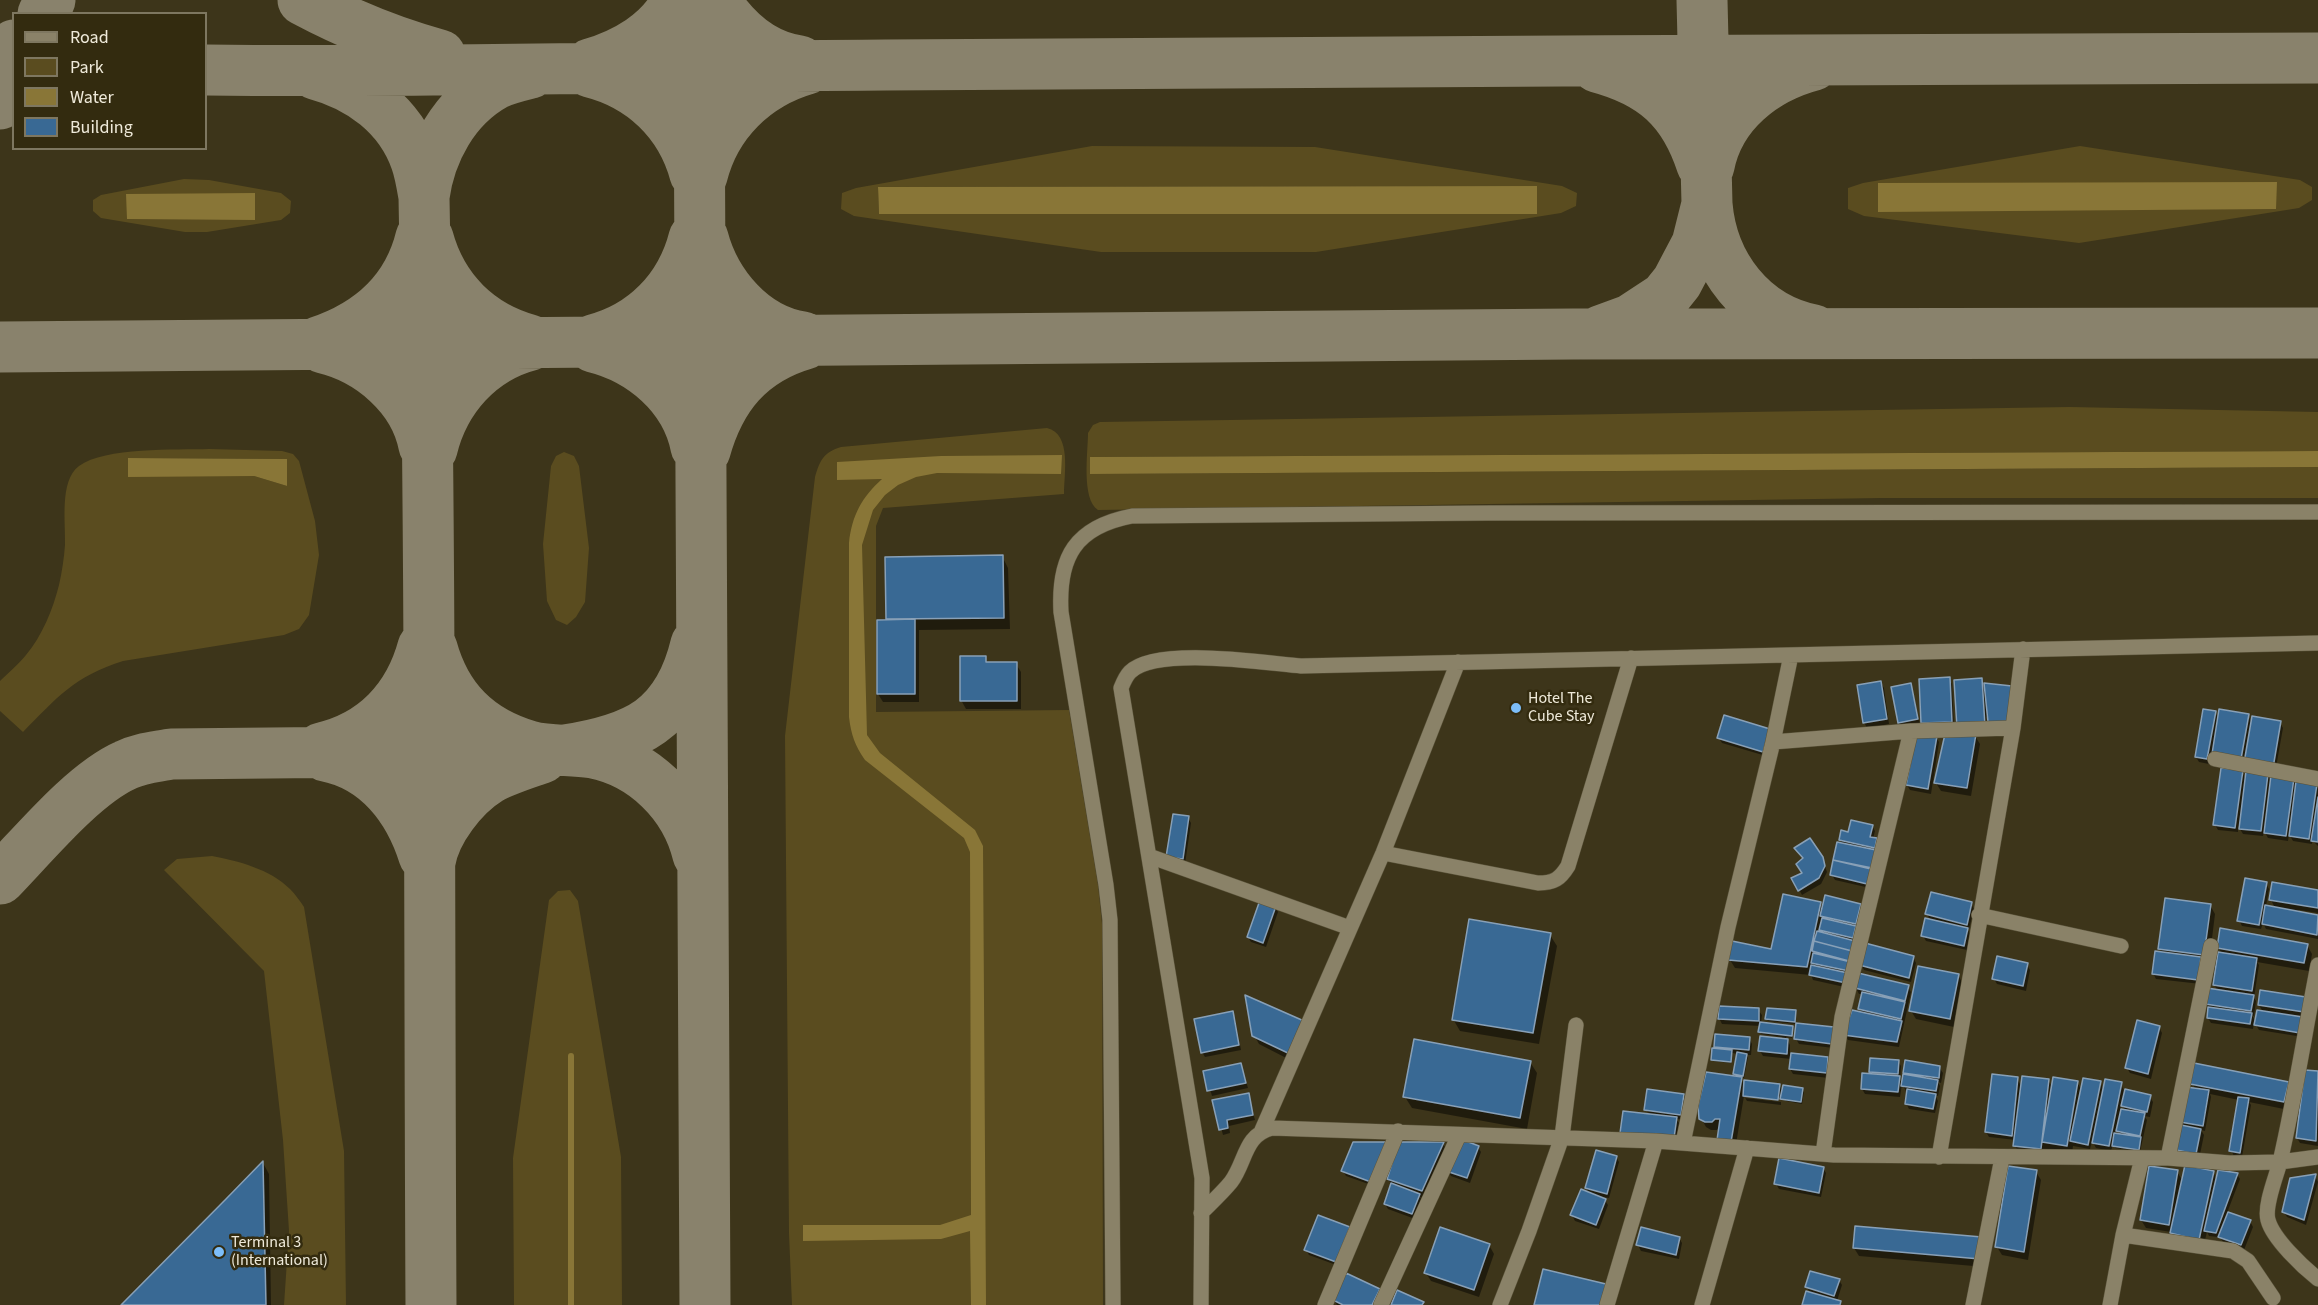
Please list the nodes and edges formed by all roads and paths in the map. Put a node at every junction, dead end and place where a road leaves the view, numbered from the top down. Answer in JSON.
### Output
{"nodes":[{"id":1,"x":2318,"y":512,"type":"edge"},
{"id":2,"x":2318,"y":643,"type":"edge"},
{"id":3,"x":2023,"y":650,"type":"junction"},
{"id":4,"x":1791,"y":655,"type":"junction"},
{"id":5,"x":1631,"y":658,"type":"junction"},
{"id":6,"x":1458,"y":662,"type":"junction"},
{"id":7,"x":2013,"y":728,"type":"junction"},
{"id":8,"x":1911,"y":731,"type":"junction"},
{"id":9,"x":1773,"y":742,"type":"junction"},
{"id":10,"x":2215,"y":759,"type":"dead end"},
{"id":11,"x":2318,"y":779,"type":"edge"},
{"id":12,"x":1383,"y":854,"type":"junction"},
{"id":13,"x":1149,"y":856,"type":"junction"},
{"id":14,"x":1979,"y":915,"type":"junction"},
{"id":15,"x":1350,"y":928,"type":"junction"},
{"id":16,"x":2121,"y":946,"type":"dead end"},
{"id":17,"x":2211,"y":946,"type":"dead end"},
{"id":18,"x":2318,"y":965,"type":"edge"},
{"id":19,"x":1576,"y":1025,"type":"dead end"},
{"id":20,"x":1262,"y":1130,"type":"junction"},
{"id":21,"x":1398,"y":1131,"type":"junction"},
{"id":22,"x":1459,"y":1135,"type":"junction"},
{"id":23,"x":1562,"y":1137,"type":"junction"},
{"id":24,"x":1656,"y":1141,"type":"junction"},
{"id":25,"x":1683,"y":1143,"type":"junction"},
{"id":26,"x":1747,"y":1148,"type":"junction"},
{"id":27,"x":1823,"y":1154,"type":"junction"},
{"id":28,"x":1939,"y":1156,"type":"junction"},
{"id":29,"x":2318,"y":1157,"type":"edge"},
{"id":30,"x":2002,"y":1158,"type":"junction"},
{"id":31,"x":2142,"y":1158,"type":"junction"},
{"id":32,"x":2168,"y":1158,"type":"junction"},
{"id":33,"x":2280,"y":1162,"type":"junction"},
{"id":34,"x":1201,"y":1213,"type":"junction"},
{"id":35,"x":2123,"y":1235,"type":"junction"},
{"id":36,"x":2318,"y":1279,"type":"edge"},
{"id":37,"x":2273,"y":1298,"type":"dead end"},
{"id":38,"x":1113,"y":1305,"type":"edge"},
{"id":39,"x":1201,"y":1305,"type":"edge"},
{"id":40,"x":1325,"y":1305,"type":"edge"},
{"id":41,"x":1381,"y":1305,"type":"edge"},
{"id":42,"x":1500,"y":1305,"type":"edge"},
{"id":43,"x":1606,"y":1305,"type":"edge"},
{"id":44,"x":1702,"y":1305,"type":"edge"},
{"id":45,"x":1972,"y":1305,"type":"edge"},
{"id":46,"x":2110,"y":1305,"type":"edge"}],
"edges":[{"from":1,"to":38,"type":"street"},
{"from":2,"to":3,"type":"street"},
{"from":3,"to":4,"type":"street"},
{"from":3,"to":7,"type":"street"},
{"from":4,"to":5,"type":"street"},
{"from":4,"to":9,"type":"street"},
{"from":5,"to":6,"type":"street"},
{"from":5,"to":12,"type":"street"},
{"from":6,"to":12,"type":"street"},
{"from":6,"to":13,"type":"street"},
{"from":7,"to":8,"type":"street"},
{"from":7,"to":14,"type":"street"},
{"from":8,"to":9,"type":"street"},
{"from":8,"to":27,"type":"street"},
{"from":9,"to":25,"type":"street"},
{"from":10,"to":11,"type":"street"},
{"from":12,"to":15,"type":"street"},
{"from":13,"to":15,"type":"street"},
{"from":13,"to":34,"type":"street"},
{"from":14,"to":16,"type":"street"},
{"from":14,"to":28,"type":"street"},
{"from":15,"to":20,"type":"street"},
{"from":17,"to":32,"type":"street"},
{"from":18,"to":33,"type":"street"},
{"from":19,"to":23,"type":"street"},
{"from":20,"to":21,"type":"street"},
{"from":20,"to":34,"type":"street"},
{"from":21,"to":22,"type":"street"},
{"from":21,"to":40,"type":"street"},
{"from":22,"to":23,"type":"street"},
{"from":22,"to":41,"type":"street"},
{"from":23,"to":24,"type":"street"},
{"from":23,"to":42,"type":"street"},
{"from":24,"to":25,"type":"street"},
{"from":24,"to":43,"type":"street"},
{"from":25,"to":26,"type":"street"},
{"from":26,"to":27,"type":"street"},
{"from":26,"to":44,"type":"street"},
{"from":27,"to":28,"type":"street"},
{"from":28,"to":30,"type":"street"},
{"from":29,"to":33,"type":"street"},
{"from":30,"to":31,"type":"street"},
{"from":30,"to":45,"type":"street"},
{"from":31,"to":32,"type":"street"},
{"from":31,"to":35,"type":"street"},
{"from":32,"to":33,"type":"street"},
{"from":33,"to":36,"type":"street"},
{"from":34,"to":39,"type":"street"},
{"from":35,"to":37,"type":"street"},
{"from":35,"to":46,"type":"street"}]}
